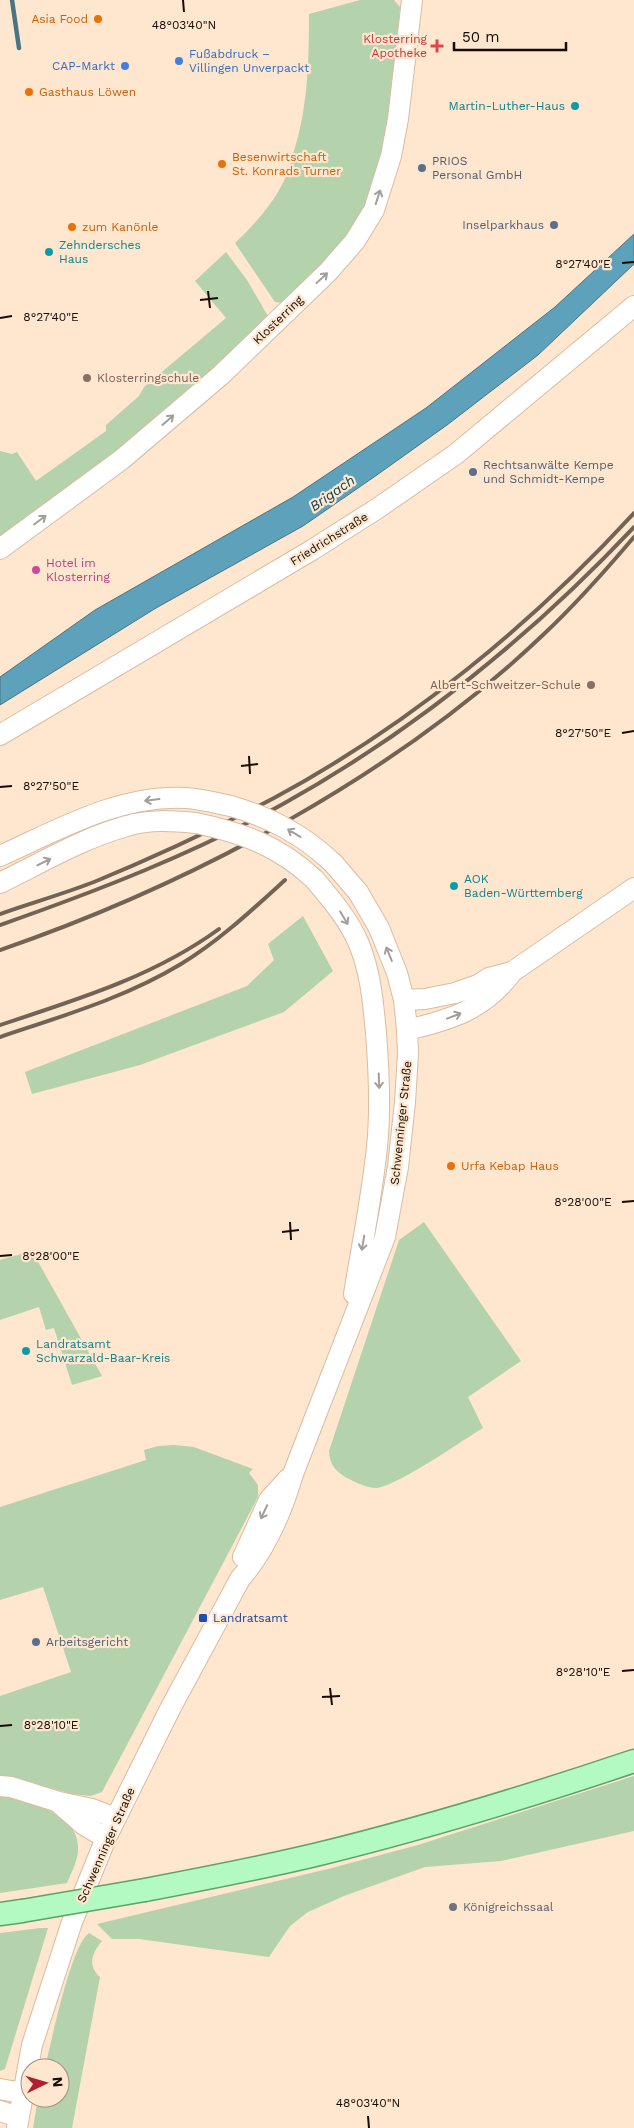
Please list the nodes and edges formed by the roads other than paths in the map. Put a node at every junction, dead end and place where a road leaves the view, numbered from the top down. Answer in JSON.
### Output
{"nodes":[{"id":1,"x":412,"y":0,"type":"edge"},
{"id":2,"x":634,"y":306,"type":"edge"},
{"id":3,"x":0,"y":549,"type":"edge"},
{"id":4,"x":0,"y":736,"type":"edge"},
{"id":5,"x":0,"y":856,"type":"edge"},
{"id":6,"x":0,"y":882,"type":"edge"},
{"id":7,"x":634,"y":888,"type":"edge"},
{"id":8,"x":512,"y":972,"type":"junction"},
{"id":9,"x":404,"y":1000,"type":"junction"},
{"id":10,"x":407,"y":1030,"type":"junction"},
{"id":11,"x":346,"y":1335,"type":"junction"},
{"id":12,"x":634,"y":1761,"type":"edge"},
{"id":13,"x":0,"y":1786,"type":"edge"},
{"id":14,"x":58,"y":1802,"type":"junction"},
{"id":15,"x":115,"y":1818,"type":"junction"},
{"id":16,"x":106,"y":1838,"type":"junction"},
{"id":17,"x":8,"y":1913,"type":"edge"},
{"id":18,"x":29,"y":2058,"type":"edge"},
{"id":19,"x":0,"y":2089,"type":"edge"},
{"id":20,"x":20,"y":2093,"type":"edge"},
{"id":21,"x":20,"y":2098,"type":"edge"},
{"id":22,"x":12,"y":2119,"type":"edge"}],
"edges":[{"from":3,"to":1,"type":"main road","name":"Klosterring","one_way":true},
{"from":2,"to":4,"type":"main road","name":"Friedrichstraße"},
{"from":9,"to":5,"type":"main road","name":"Schwenninger Straße","one_way":true,"bridge":true},
{"from":6,"to":11,"type":"main road","name":"Schwenninger Straße","one_way":true,"bridge":true},
{"from":7,"to":8,"type":"main road"},
{"from":8,"to":9,"type":"main road"},
{"from":10,"to":8,"type":"main road","one_way":true},
{"from":9,"to":10,"type":"main road","name":"Schwenninger Straße"},
{"from":10,"to":11,"type":"main road","name":"Schwenninger Straße"},
{"from":11,"to":15,"type":"main road","name":"Schwenninger Straße"},
{"from":12,"to":17,"type":"main road","bridge":true},
{"from":13,"to":14,"type":"main road"},
{"from":14,"to":15,"type":"main road"},
{"from":14,"to":16,"type":"main road"},
{"from":15,"to":16,"type":"main road","name":"Schwenninger Straße"},
{"from":16,"to":18,"type":"main road","name":"Schwenninger Straße"},
{"from":19,"to":20,"type":"main road"},
{"from":21,"to":22,"type":"main road","name":"Schwenninger Straße"}]}
